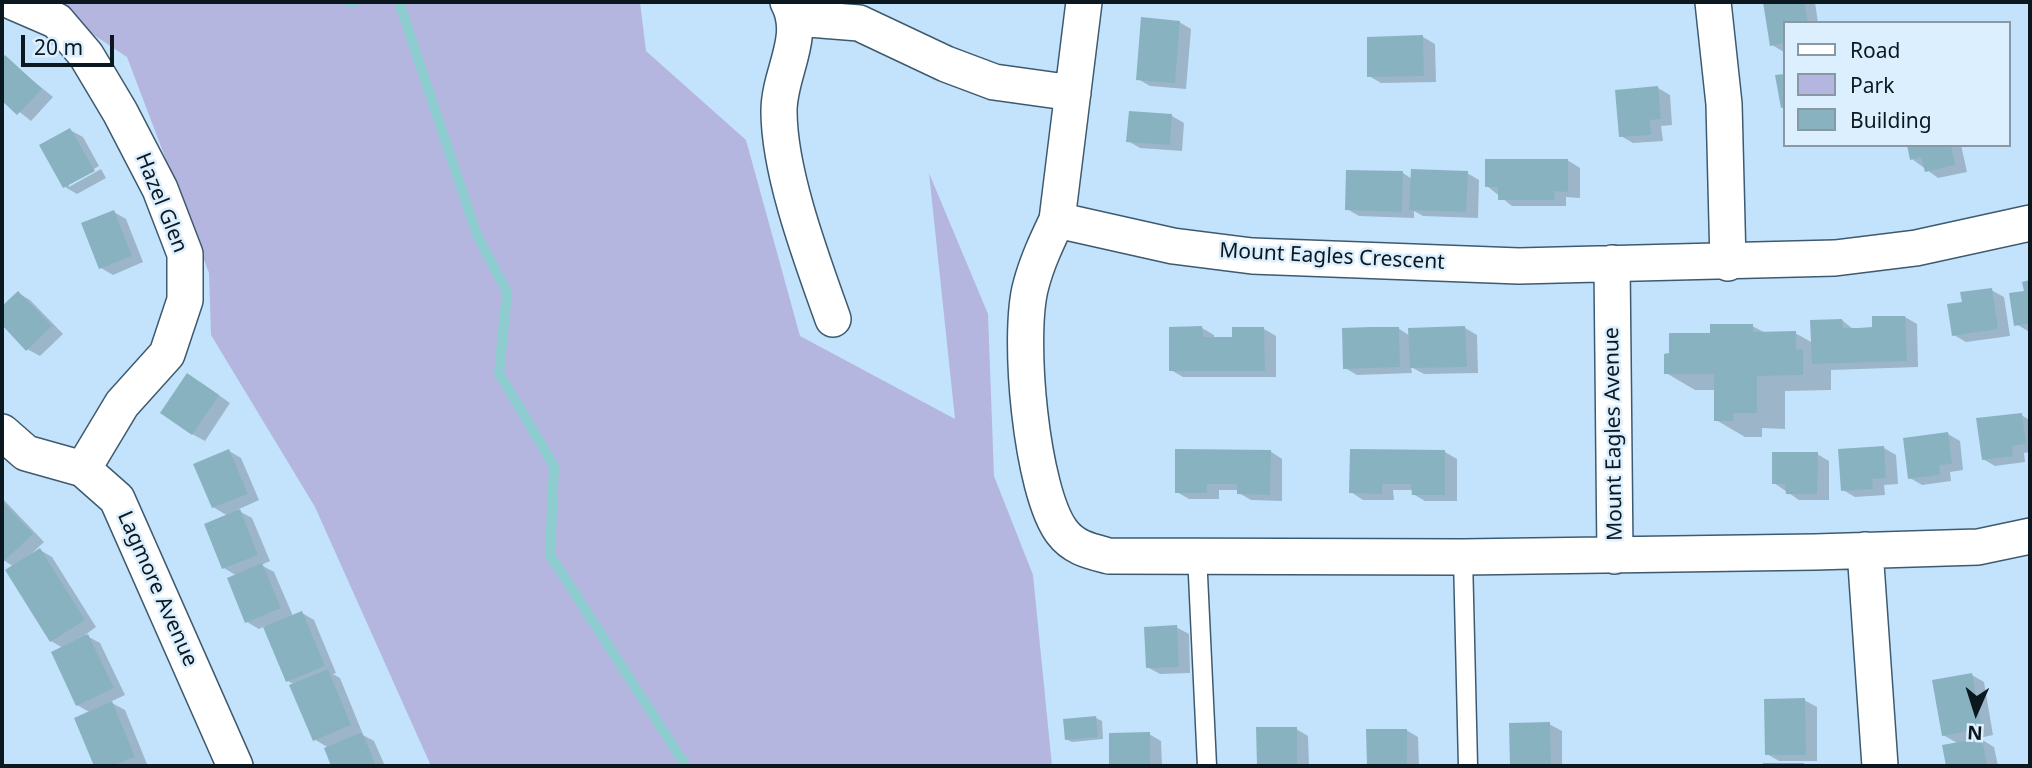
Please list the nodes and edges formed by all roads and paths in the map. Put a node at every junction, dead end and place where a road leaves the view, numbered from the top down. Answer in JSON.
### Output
{"nodes":[{"id":1,"x":13,"y":2,"type":"edge"},
{"id":2,"x":1084,"y":2,"type":"edge"},
{"id":3,"x":1713,"y":2,"type":"edge"},
{"id":4,"x":792,"y":10,"type":"edge"},
{"id":5,"x":1073,"y":93,"type":"junction"},
{"id":6,"x":1056,"y":219,"type":"junction"},
{"id":7,"x":2030,"y":223,"type":"edge"},
{"id":8,"x":1728,"y":262,"type":"junction"},
{"id":9,"x":1612,"y":263,"type":"junction"},
{"id":10,"x":833,"y":319,"type":"dead end"},
{"id":11,"x":2,"y":432,"type":"edge"},
{"id":12,"x":83,"y":469,"type":"junction"},
{"id":13,"x":2030,"y":536,"type":"edge"},
{"id":14,"x":1865,"y":550,"type":"junction"},
{"id":15,"x":1197,"y":554,"type":"junction"},
{"id":16,"x":1615,"y":556,"type":"junction"},
{"id":17,"x":1463,"y":557,"type":"junction"},
{"id":18,"x":234,"y":766,"type":"edge"},
{"id":19,"x":1207,"y":766,"type":"edge"},
{"id":20,"x":1468,"y":766,"type":"edge"},
{"id":21,"x":1880,"y":766,"type":"edge"}],
"edges":[{"from":1,"to":12,"type":"street","name":"Hazel Glen"},
{"from":2,"to":5,"type":"street"},
{"from":3,"to":8,"type":"street"},
{"from":4,"to":5,"type":"street"},
{"from":4,"to":10,"type":"street"},
{"from":5,"to":6,"type":"street"},
{"from":6,"to":9,"type":"street","name":"Mount Eagles Crescent"},
{"from":6,"to":15,"type":"street"},
{"from":7,"to":8,"type":"street"},
{"from":8,"to":9,"type":"street"},
{"from":9,"to":16,"type":"street","name":"Mount Eagles Avenue"},
{"from":11,"to":12,"type":"street","name":"Lagmore Avenue"},
{"from":12,"to":18,"type":"street","name":"Lagmore Avenue"},
{"from":13,"to":14,"type":"street","name":"Mount Eagles Avenue"},
{"from":14,"to":16,"type":"street","name":"Mount Eagles Avenue"},
{"from":14,"to":21,"type":"street"},
{"from":15,"to":17,"type":"street"},
{"from":15,"to":19,"type":"lane"},
{"from":16,"to":17,"type":"street"},
{"from":17,"to":20,"type":"lane"}]}
